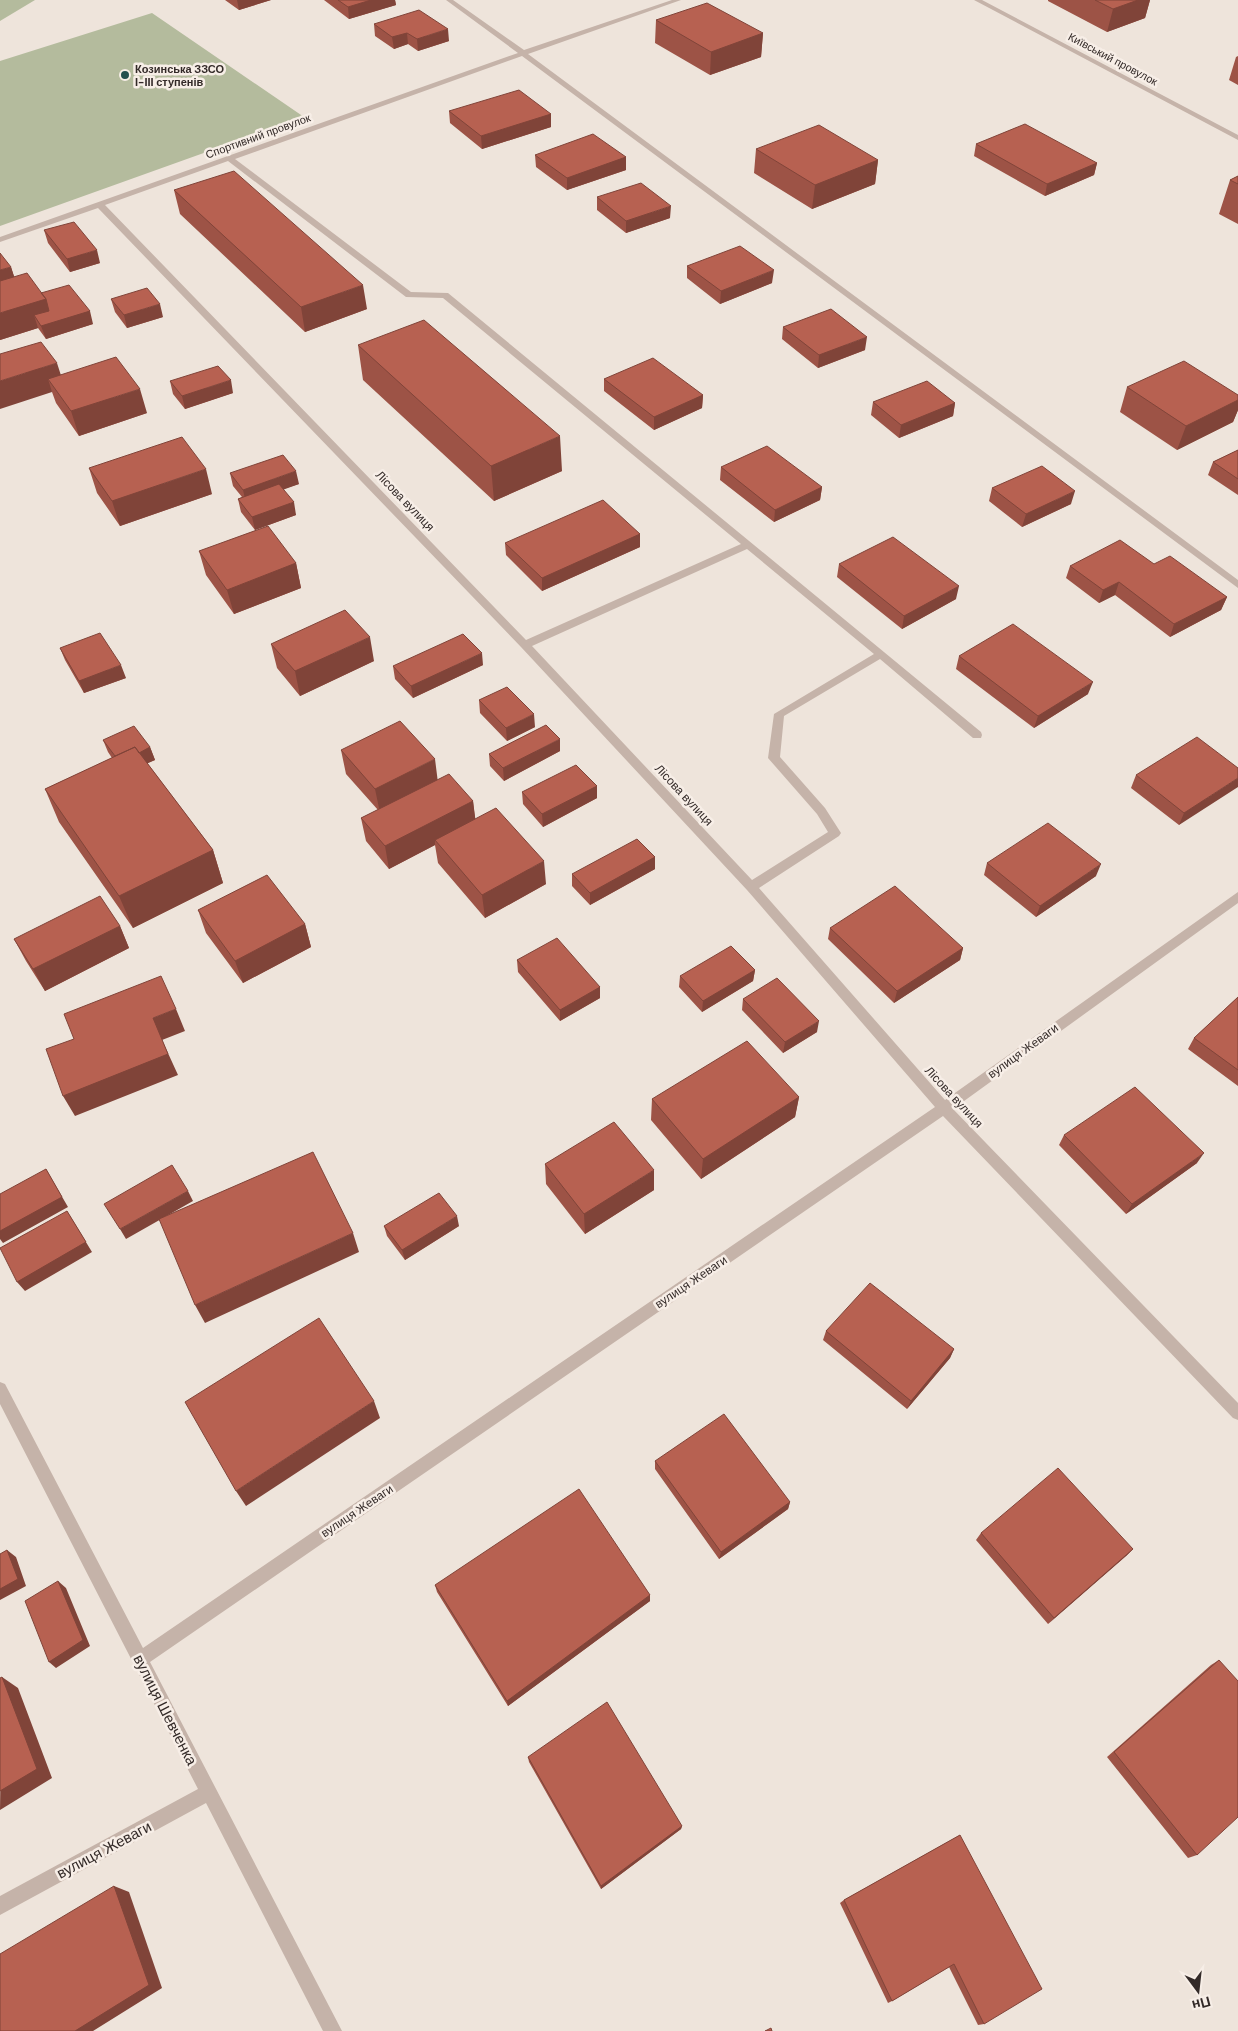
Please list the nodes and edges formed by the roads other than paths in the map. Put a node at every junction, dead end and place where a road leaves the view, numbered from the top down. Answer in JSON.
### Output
{"nodes":[{"id":1,"x":449,"y":0,"type":"edge"},
{"id":2,"x":678,"y":0,"type":"edge"},
{"id":3,"x":977,"y":0,"type":"edge"},
{"id":4,"x":523,"y":53,"type":"junction"},
{"id":5,"x":1238,"y":138,"type":"edge"},
{"id":6,"x":229,"y":158,"type":"junction"},
{"id":7,"x":100,"y":205,"type":"junction"},
{"id":8,"x":0,"y":240,"type":"edge"},
{"id":9,"x":748,"y":545,"type":"junction"},
{"id":10,"x":1238,"y":585,"type":"edge"},
{"id":11,"x":525,"y":645,"type":"junction"},
{"id":12,"x":881,"y":654,"type":"junction"},
{"id":13,"x":977,"y":735,"type":"dead end"},
{"id":14,"x":751,"y":887,"type":"junction"},
{"id":15,"x":1238,"y":898,"type":"edge"},
{"id":16,"x":944,"y":1108,"type":"junction"},
{"id":17,"x":0,"y":1389,"type":"edge"},
{"id":18,"x":1238,"y":1413,"type":"edge"},
{"id":19,"x":139,"y":1660,"type":"junction"},
{"id":20,"x":208,"y":1794,"type":"junction"},
{"id":21,"x":0,"y":1906,"type":"edge"},
{"id":22,"x":333,"y":2031,"type":"edge"}],
"edges":[{"from":1,"to":4,"type":"street"},
{"from":2,"to":4,"type":"street"},
{"from":3,"to":5,"type":"street","name":"Київський провулок"},
{"from":4,"to":6,"type":"street","name":"Спортивний провулок"},
{"from":4,"to":10,"type":"street"},
{"from":6,"to":7,"type":"street","name":"Спортивний провулок"},
{"from":6,"to":9,"type":"street"},
{"from":7,"to":8,"type":"street","name":"Спортивний провулок"},
{"from":7,"to":11,"type":"street","name":"Лісова вулиця"},
{"from":9,"to":11,"type":"street"},
{"from":9,"to":12,"type":"street"},
{"from":11,"to":14,"type":"street","name":"Лісова вулиця"},
{"from":12,"to":13,"type":"street"},
{"from":12,"to":14,"type":"street"},
{"from":14,"to":16,"type":"street","name":"Лісова вулиця"},
{"from":15,"to":16,"type":"street","name":"вулиця Жеваги"},
{"from":16,"to":18,"type":"street","name":"Лісова вулиця"},
{"from":16,"to":19,"type":"street","name":"вулиця Жеваги"},
{"from":17,"to":19,"type":"street","name":"вулиця Шевченка"},
{"from":19,"to":20,"type":"street","name":"вулиця Шевченка"},
{"from":20,"to":21,"type":"street","name":"вулиця Жеваги"},
{"from":20,"to":22,"type":"street","name":"вулиця Шевченка"}]}
